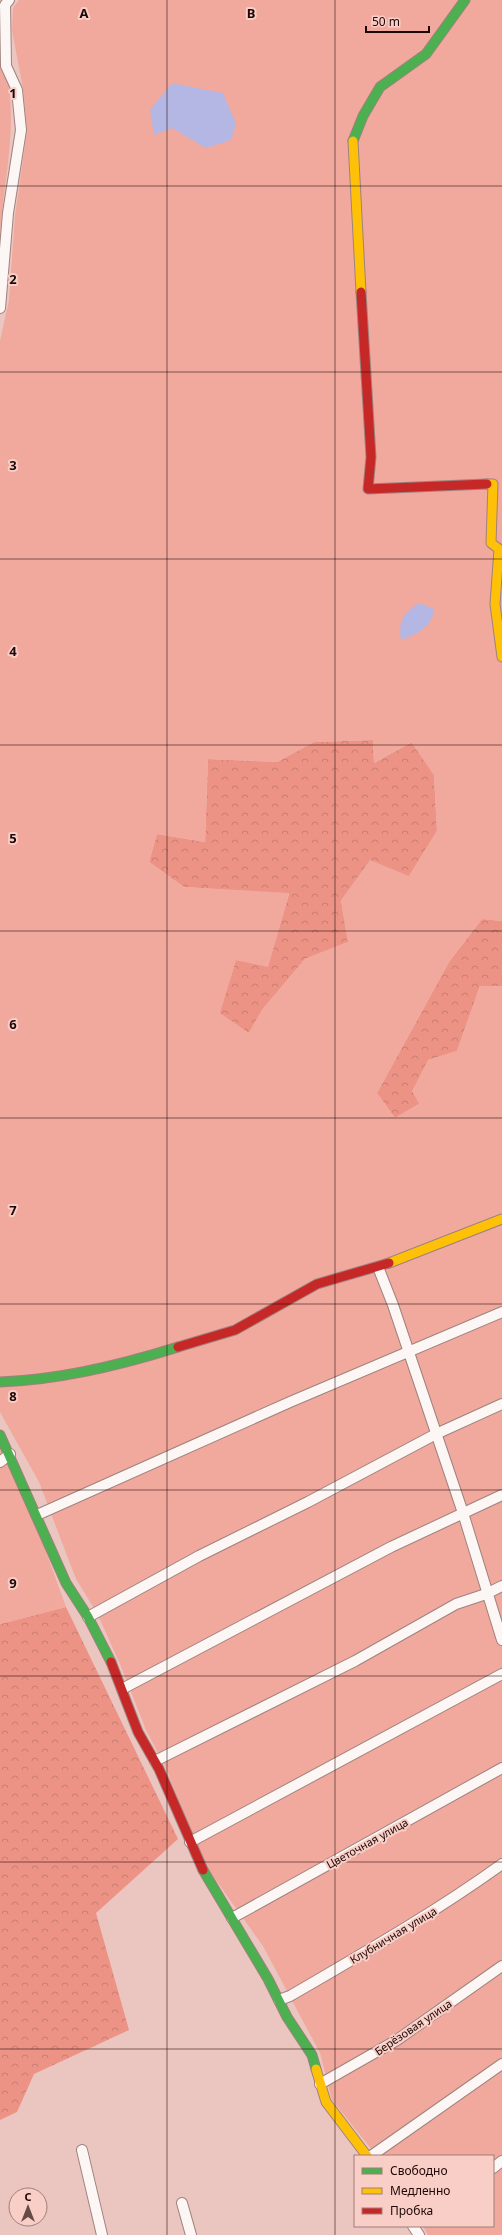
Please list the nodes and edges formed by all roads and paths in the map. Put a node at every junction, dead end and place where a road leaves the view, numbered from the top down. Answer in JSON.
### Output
{"nodes":[{"id":1,"x":9,"y":0,"type":"edge"},
{"id":2,"x":465,"y":0,"type":"edge"},
{"id":3,"x":2,"y":24,"type":"edge"},
{"id":4,"x":3,"y":67,"type":"edge"},
{"id":5,"x":0,"y":308,"type":"edge"},
{"id":6,"x":502,"y":657,"type":"edge"},
{"id":7,"x":502,"y":1219,"type":"edge"},
{"id":8,"x":378,"y":1267,"type":"junction"},
{"id":9,"x":502,"y":1312,"type":"edge"},
{"id":10,"x":408,"y":1353,"type":"junction"},
{"id":11,"x":0,"y":1382,"type":"edge"},
{"id":12,"x":502,"y":1404,"type":"edge"},
{"id":13,"x":436,"y":1434,"type":"junction"},
{"id":14,"x":0,"y":1435,"type":"edge"},
{"id":15,"x":10,"y":1454,"type":"junction"},
{"id":16,"x":0,"y":1462,"type":"edge"},
{"id":17,"x":502,"y":1494,"type":"edge"},
{"id":18,"x":463,"y":1513,"type":"junction"},
{"id":19,"x":37,"y":1515,"type":"junction"},
{"id":20,"x":502,"y":1586,"type":"edge"},
{"id":21,"x":486,"y":1594,"type":"junction"},
{"id":22,"x":88,"y":1617,"type":"junction"},
{"id":23,"x":502,"y":1640,"type":"edge"},
{"id":24,"x":502,"y":1674,"type":"edge"},
{"id":25,"x":122,"y":1689,"type":"junction"},
{"id":26,"x":155,"y":1761,"type":"junction"},
{"id":27,"x":502,"y":1768,"type":"edge"},
{"id":28,"x":190,"y":1842,"type":"junction"},
{"id":29,"x":502,"y":1864,"type":"edge"},
{"id":30,"x":232,"y":1918,"type":"junction"},
{"id":31,"x":502,"y":1966,"type":"edge"},
{"id":32,"x":279,"y":2000,"type":"junction"},
{"id":33,"x":502,"y":2064,"type":"edge"},
{"id":34,"x":320,"y":2084,"type":"junction"},
{"id":35,"x":82,"y":2150,"type":"dead end"},
{"id":36,"x":366,"y":2155,"type":"edge"},
{"id":37,"x":372,"y":2155,"type":"edge"},
{"id":38,"x":502,"y":2161,"type":"edge"},
{"id":39,"x":494,"y":2167,"type":"edge"},
{"id":40,"x":182,"y":2203,"type":"dead end"},
{"id":41,"x":102,"y":2235,"type":"edge"},
{"id":42,"x":191,"y":2235,"type":"edge"}],
"edges":[{"from":1,"to":3,"type":"street"},
{"from":2,"to":6,"type":"street"},
{"from":3,"to":4,"type":"street"},
{"from":4,"to":5,"type":"street"},
{"from":7,"to":8,"type":"street"},
{"from":8,"to":10,"type":"street"},
{"from":8,"to":11,"type":"street"},
{"from":9,"to":10,"type":"street"},
{"from":10,"to":13,"type":"street"},
{"from":10,"to":19,"type":"street"},
{"from":12,"to":13,"type":"street"},
{"from":13,"to":18,"type":"street"},
{"from":13,"to":22,"type":"street"},
{"from":14,"to":15,"type":"street"},
{"from":15,"to":16,"type":"street"},
{"from":15,"to":19,"type":"street"},
{"from":17,"to":18,"type":"street"},
{"from":18,"to":21,"type":"street"},
{"from":18,"to":25,"type":"street"},
{"from":19,"to":22,"type":"street"},
{"from":20,"to":21,"type":"street"},
{"from":21,"to":23,"type":"street"},
{"from":21,"to":26,"type":"street"},
{"from":22,"to":25,"type":"street"},
{"from":24,"to":28,"type":"street"},
{"from":25,"to":26,"type":"street"},
{"from":26,"to":28,"type":"street"},
{"from":27,"to":30,"type":"street","name":"Цветочная улица"},
{"from":28,"to":30,"type":"street"},
{"from":29,"to":32,"type":"street","name":"Клубничная улица"},
{"from":30,"to":32,"type":"street"},
{"from":31,"to":34,"type":"street","name":"Берёзовая улица"},
{"from":32,"to":34,"type":"street"},
{"from":33,"to":37,"type":"street"},
{"from":34,"to":36,"type":"street"},
{"from":35,"to":41,"type":"street"},
{"from":38,"to":39,"type":"street"},
{"from":40,"to":42,"type":"street"}]}
